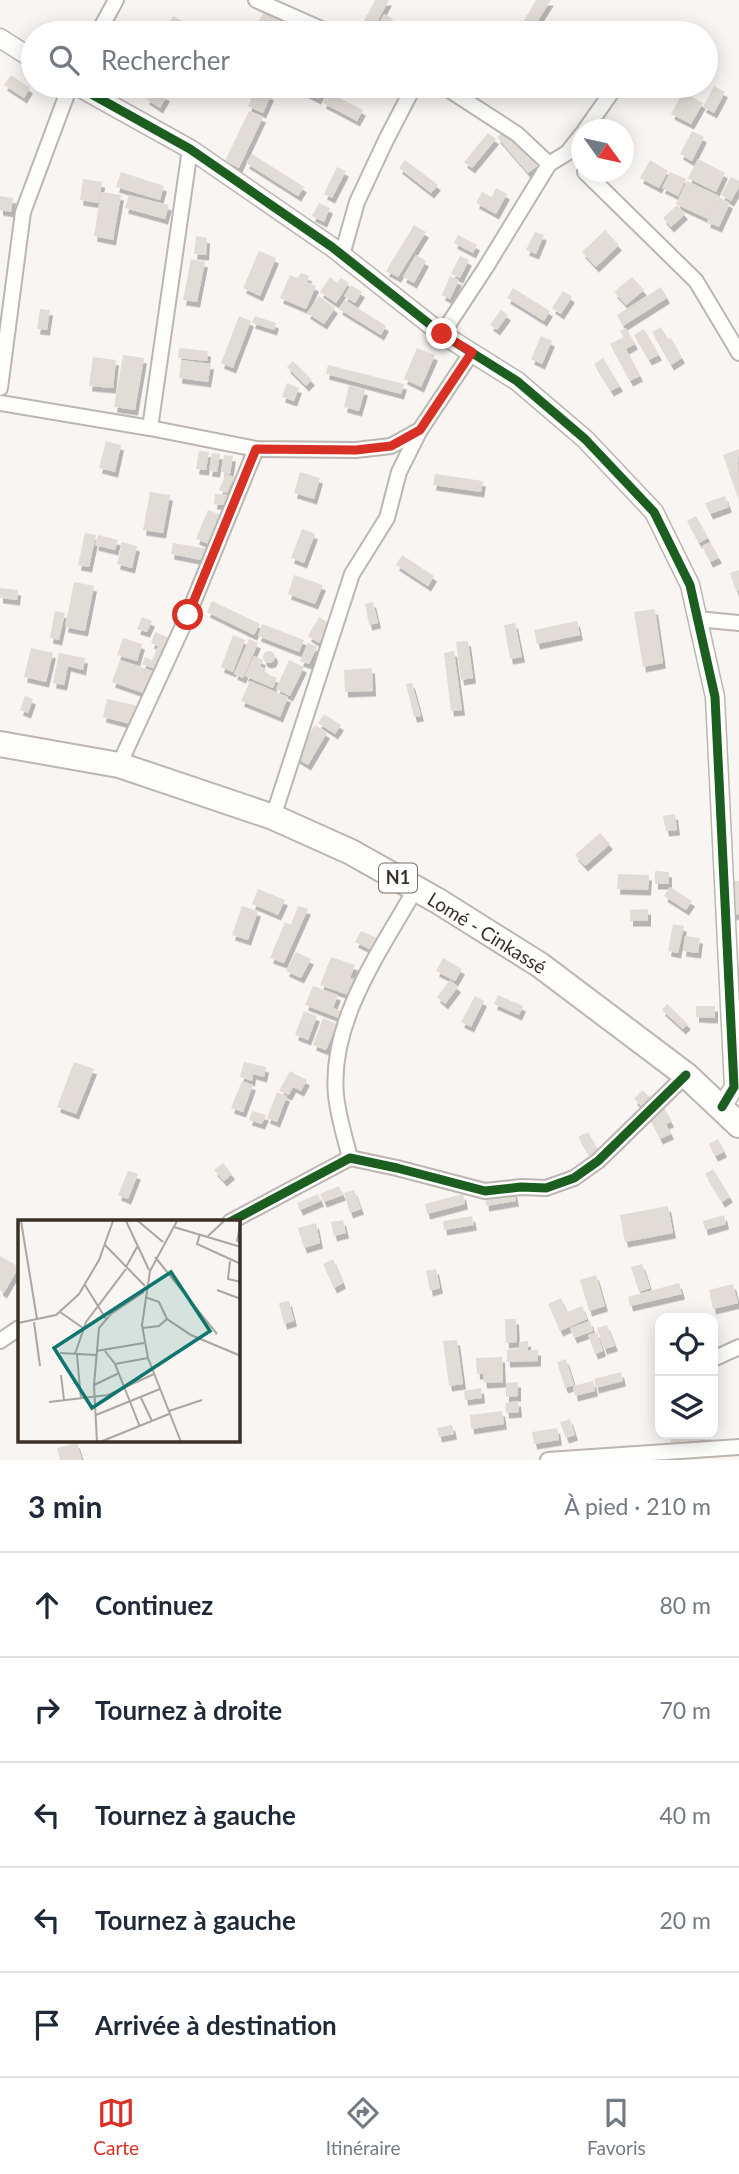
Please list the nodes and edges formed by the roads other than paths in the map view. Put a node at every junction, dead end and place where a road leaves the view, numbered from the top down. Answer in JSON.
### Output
{"nodes":[{"id":1,"x":116,"y":0,"type":"edge"},
{"id":2,"x":256,"y":0,"type":"edge"},
{"id":3,"x":105,"y":21,"type":"edge"},
{"id":4,"x":303,"y":21,"type":"edge"},
{"id":5,"x":0,"y":38,"type":"edge"},
{"id":6,"x":21,"y":51,"type":"edge"},
{"id":7,"x":66,"y":98,"type":"edge"},
{"id":8,"x":99,"y":98,"type":"edge"},
{"id":9,"x":408,"y":98,"type":"edge"},
{"id":10,"x":462,"y":98,"type":"edge"},
{"id":11,"x":607,"y":98,"type":"edge"},
{"id":12,"x":592,"y":119,"type":"edge"},
{"id":13,"x":571,"y":148,"type":"edge"},
{"id":14,"x":190,"y":149,"type":"junction"},
{"id":15,"x":567,"y":153,"type":"junction"},
{"id":16,"x":571,"y":157,"type":"edge"},
{"id":17,"x":548,"y":163,"type":"junction"},
{"id":18,"x":596,"y":182,"type":"edge"},
{"id":19,"x":342,"y":255,"type":"junction"},
{"id":20,"x":442,"y":334,"type":"junction"},
{"id":21,"x":472,"y":352,"type":"junction"},
{"id":22,"x":739,"y":353,"type":"edge"},
{"id":23,"x":0,"y":388,"type":"edge"},
{"id":24,"x":0,"y":402,"type":"edge"},
{"id":25,"x":150,"y":428,"type":"junction"},
{"id":26,"x":420,"y":430,"type":"junction"},
{"id":27,"x":256,"y":449,"type":"junction"},
{"id":28,"x":697,"y":619,"type":"junction"},
{"id":29,"x":739,"y":622,"type":"edge"},
{"id":30,"x":0,"y":744,"type":"edge"},
{"id":31,"x":119,"y":765,"type":"junction"},
{"id":32,"x":273,"y":817,"type":"junction"},
{"id":33,"x":416,"y":888,"type":"junction"},
{"id":34,"x":686,"y":1075,"type":"junction"},
{"id":35,"x":722,"y":1107,"type":"junction"},
{"id":36,"x":739,"y":1125,"type":"edge"},
{"id":37,"x":350,"y":1158,"type":"junction"},
{"id":38,"x":234,"y":1220,"type":"edge"},
{"id":39,"x":18,"y":1329,"type":"edge"},
{"id":40,"x":0,"y":1341,"type":"edge"},
{"id":41,"x":739,"y":1346,"type":"edge"},
{"id":42,"x":718,"y":1356,"type":"edge"},
{"id":43,"x":739,"y":1447,"type":"edge"},
{"id":44,"x":548,"y":1460,"type":"edge"}],
"edges":[{"from":1,"to":3,"type":"street"},
{"from":2,"to":4,"type":"street"},
{"from":5,"to":6,"type":"street"},
{"from":7,"to":23,"type":"street"},
{"from":8,"to":14,"type":"street"},
{"from":9,"to":19,"type":"street"},
{"from":10,"to":17,"type":"street"},
{"from":11,"to":12,"type":"street"},
{"from":13,"to":15,"type":"street"},
{"from":14,"to":19,"type":"street"},
{"from":14,"to":25,"type":"street"},
{"from":15,"to":16,"type":"street"},
{"from":15,"to":17,"type":"street"},
{"from":17,"to":20,"type":"street"},
{"from":18,"to":22,"type":"street"},
{"from":19,"to":20,"type":"street"},
{"from":20,"to":21,"type":"street"},
{"from":21,"to":26,"type":"street"},
{"from":21,"to":28,"type":"street"},
{"from":24,"to":25,"type":"street"},
{"from":25,"to":27,"type":"street"},
{"from":26,"to":27,"type":"street"},
{"from":26,"to":32,"type":"street"},
{"from":27,"to":31,"type":"street"},
{"from":28,"to":29,"type":"street"},
{"from":28,"to":35,"type":"street"},
{"from":30,"to":31,"type":"highway","name":"Lomé - Cinkassé","number":"N1"},
{"from":31,"to":32,"type":"highway","name":"Lomé - Cinkassé","number":"N1"},
{"from":32,"to":33,"type":"highway","name":"Lomé - Cinkassé","number":"N1"},
{"from":33,"to":34,"type":"highway","name":"Lomé - Cinkassé","number":"N1"},
{"from":33,"to":37,"type":"street"},
{"from":34,"to":35,"type":"highway","name":"Lomé - Cinkassé","number":"N1"},
{"from":34,"to":37,"type":"street"},
{"from":35,"to":36,"type":"highway","name":"Lomé - Cinkassé","number":"N1"},
{"from":37,"to":38,"type":"street"},
{"from":39,"to":40,"type":"street"},
{"from":41,"to":42,"type":"street"},
{"from":43,"to":44,"type":"street"}]}
